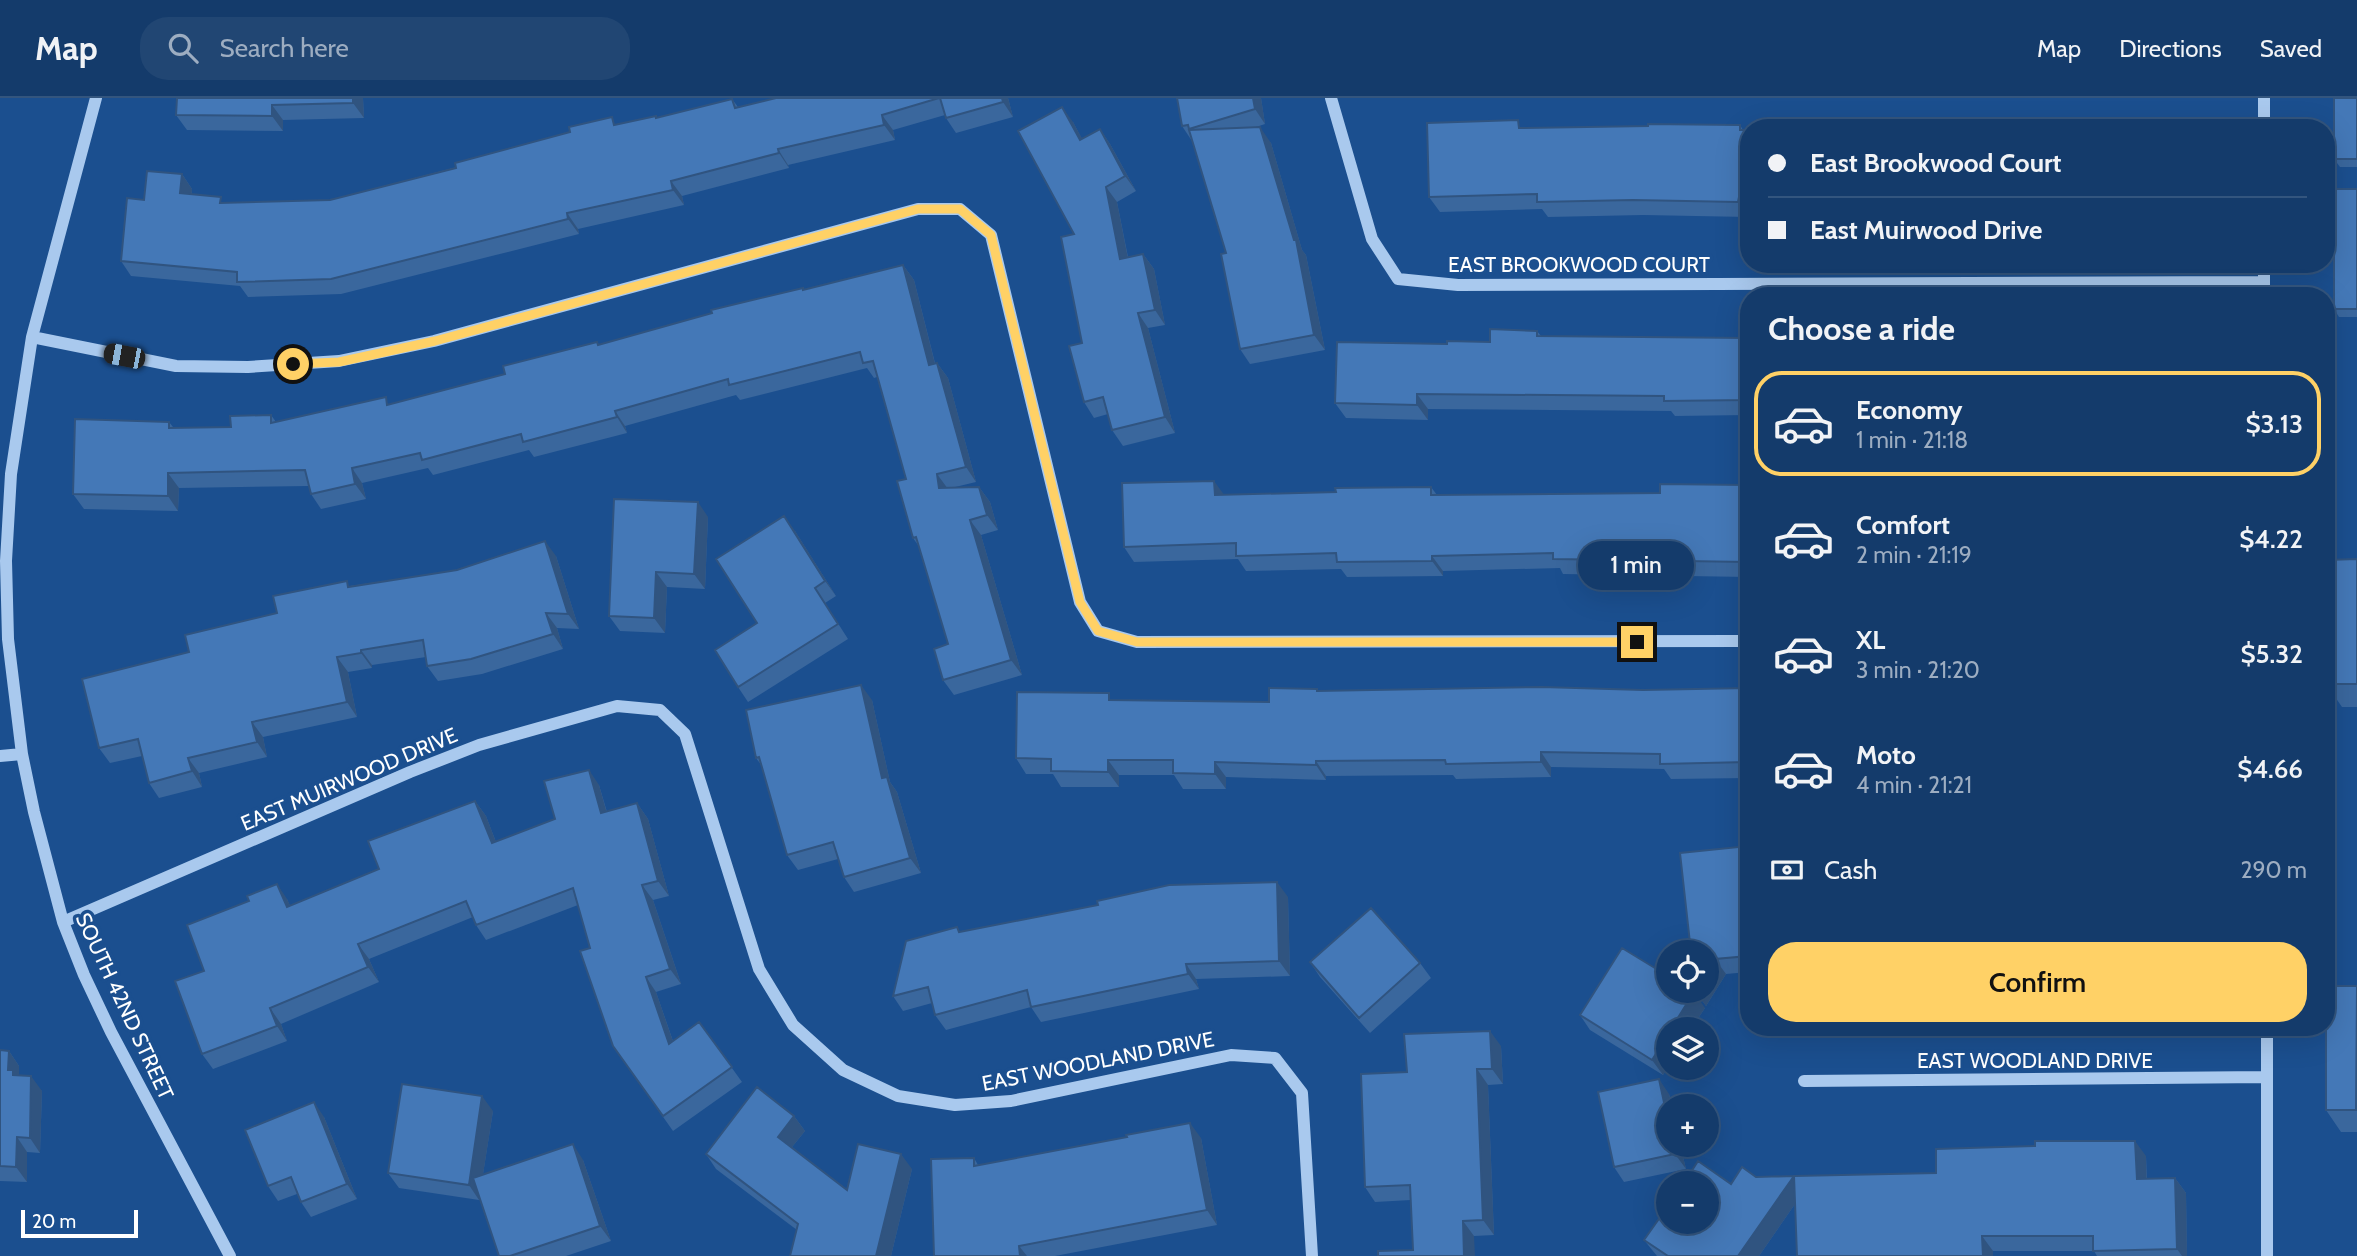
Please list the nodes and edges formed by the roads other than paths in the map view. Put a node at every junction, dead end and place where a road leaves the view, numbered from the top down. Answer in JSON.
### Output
{"nodes":[{"id":1,"x":96,"y":98,"type":"edge"},
{"id":2,"x":1331,"y":98,"type":"edge"},
{"id":3,"x":2264,"y":98,"type":"edge"},
{"id":4,"x":2264,"y":119,"type":"edge"},
{"id":5,"x":2264,"y":273,"type":"edge"},
{"id":6,"x":2264,"y":282,"type":"junction"},
{"id":7,"x":2264,"y":287,"type":"edge"},
{"id":8,"x":32,"y":337,"type":"junction"},
{"id":9,"x":1740,"y":641,"type":"edge"},
{"id":10,"x":660,"y":710,"type":"joint"},
{"id":11,"x":22,"y":754,"type":"junction"},
{"id":12,"x":0,"y":756,"type":"edge"},
{"id":13,"x":63,"y":922,"type":"junction"},
{"id":14,"x":2267,"y":1036,"type":"edge"},
{"id":15,"x":2267,"y":1077,"type":"junction"},
{"id":16,"x":1804,"y":1081,"type":"dead end"},
{"id":17,"x":230,"y":1256,"type":"edge"},
{"id":18,"x":1312,"y":1256,"type":"edge"},
{"id":19,"x":2267,"y":1256,"type":"edge"}],
"edges":[{"from":1,"to":8,"type":"street","name":"SOUTH 42ND STREET"},
{"from":2,"to":6,"type":"street","name":"EAST BROOKWOOD COURT"},
{"from":3,"to":4,"type":"street"},
{"from":5,"to":6,"type":"street"},
{"from":6,"to":7,"type":"street"},
{"from":8,"to":9,"type":"street"},
{"from":8,"to":11,"type":"street","name":"SOUTH 42ND STREET"},
{"from":10,"to":13,"type":"street","name":"EAST MUIRWOOD DRIVE"},
{"from":10,"to":18,"type":"street","name":"EAST WOODLAND DRIVE"},
{"from":11,"to":12,"type":"street"},
{"from":11,"to":13,"type":"street","name":"SOUTH 42ND STREET"},
{"from":13,"to":17,"type":"street","name":"SOUTH 42ND STREET"},
{"from":14,"to":15,"type":"street"},
{"from":15,"to":16,"type":"street","name":"EAST WOODLAND DRIVE"},
{"from":15,"to":19,"type":"street"}]}
